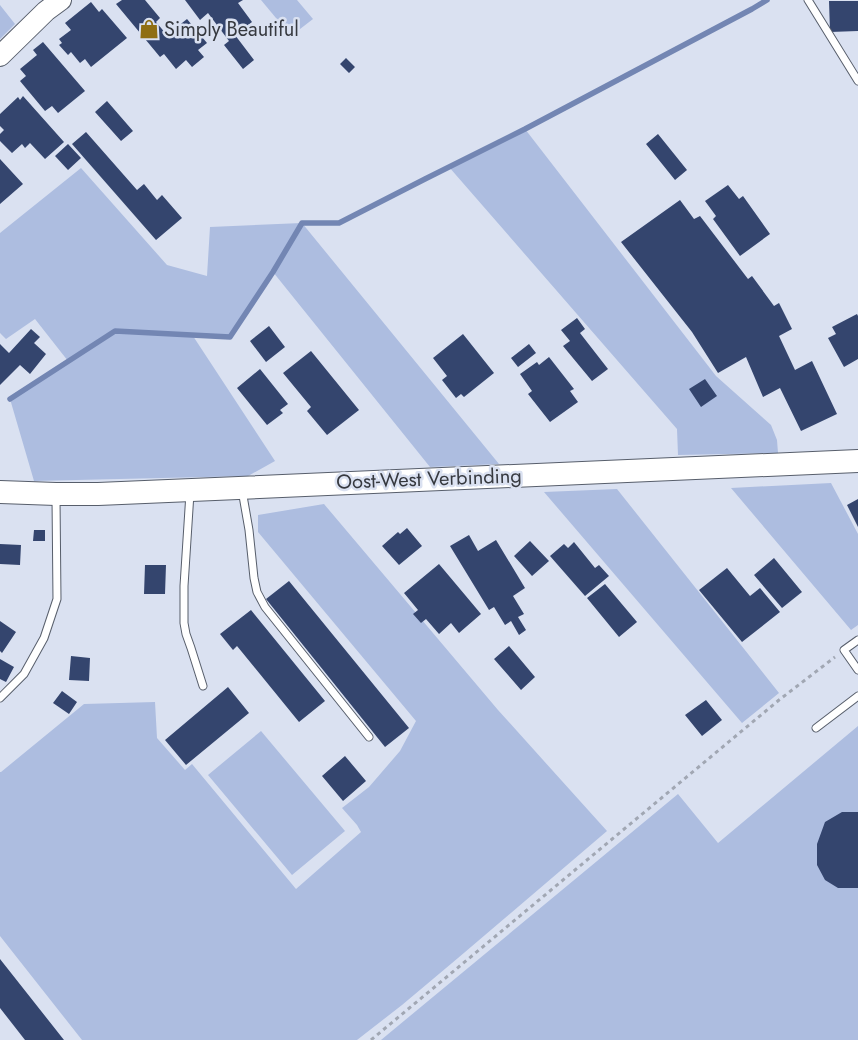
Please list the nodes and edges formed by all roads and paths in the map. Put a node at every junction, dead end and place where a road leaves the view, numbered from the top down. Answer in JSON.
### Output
{"nodes":[{"id":1,"x":61,"y":0,"type":"edge"},
{"id":2,"x":808,"y":0,"type":"edge"},
{"id":3,"x":0,"y":56,"type":"edge"},
{"id":4,"x":858,"y":81,"type":"edge"},
{"id":5,"x":858,"y":461,"type":"edge"},
{"id":6,"x":242,"y":487,"type":"junction"},
{"id":7,"x":190,"y":490,"type":"junction"},
{"id":8,"x":0,"y":492,"type":"edge"},
{"id":9,"x":56,"y":494,"type":"junction"},
{"id":10,"x":858,"y":640,"type":"edge"},
{"id":11,"x":844,"y":650,"type":"junction"},
{"id":12,"x":858,"y":670,"type":"edge"},
{"id":13,"x":203,"y":686,"type":"dead end"},
{"id":14,"x":858,"y":696,"type":"edge"},
{"id":15,"x":0,"y":698,"type":"edge"},
{"id":16,"x":816,"y":728,"type":"dead end"},
{"id":17,"x":369,"y":737,"type":"dead end"},
{"id":18,"x":371,"y":1040,"type":"edge"}],
"edges":[{"from":1,"to":3,"type":"main road"},
{"from":2,"to":4,"type":"lane"},
{"from":5,"to":6,"type":"main road","name":"Oost-West Verbinding"},
{"from":6,"to":7,"type":"main road","name":"Oost-West Verbinding"},
{"from":6,"to":17,"type":"lane"},
{"from":7,"to":9,"type":"main road","name":"Oost-West Verbinding"},
{"from":7,"to":13,"type":"lane"},
{"from":8,"to":9,"type":"main road","name":"Oost-West Verbinding"},
{"from":9,"to":15,"type":"lane"},
{"from":10,"to":11,"type":"lane"},
{"from":11,"to":12,"type":"lane"},
{"from":11,"to":18,"type":"path"},
{"from":14,"to":16,"type":"lane"}]}
